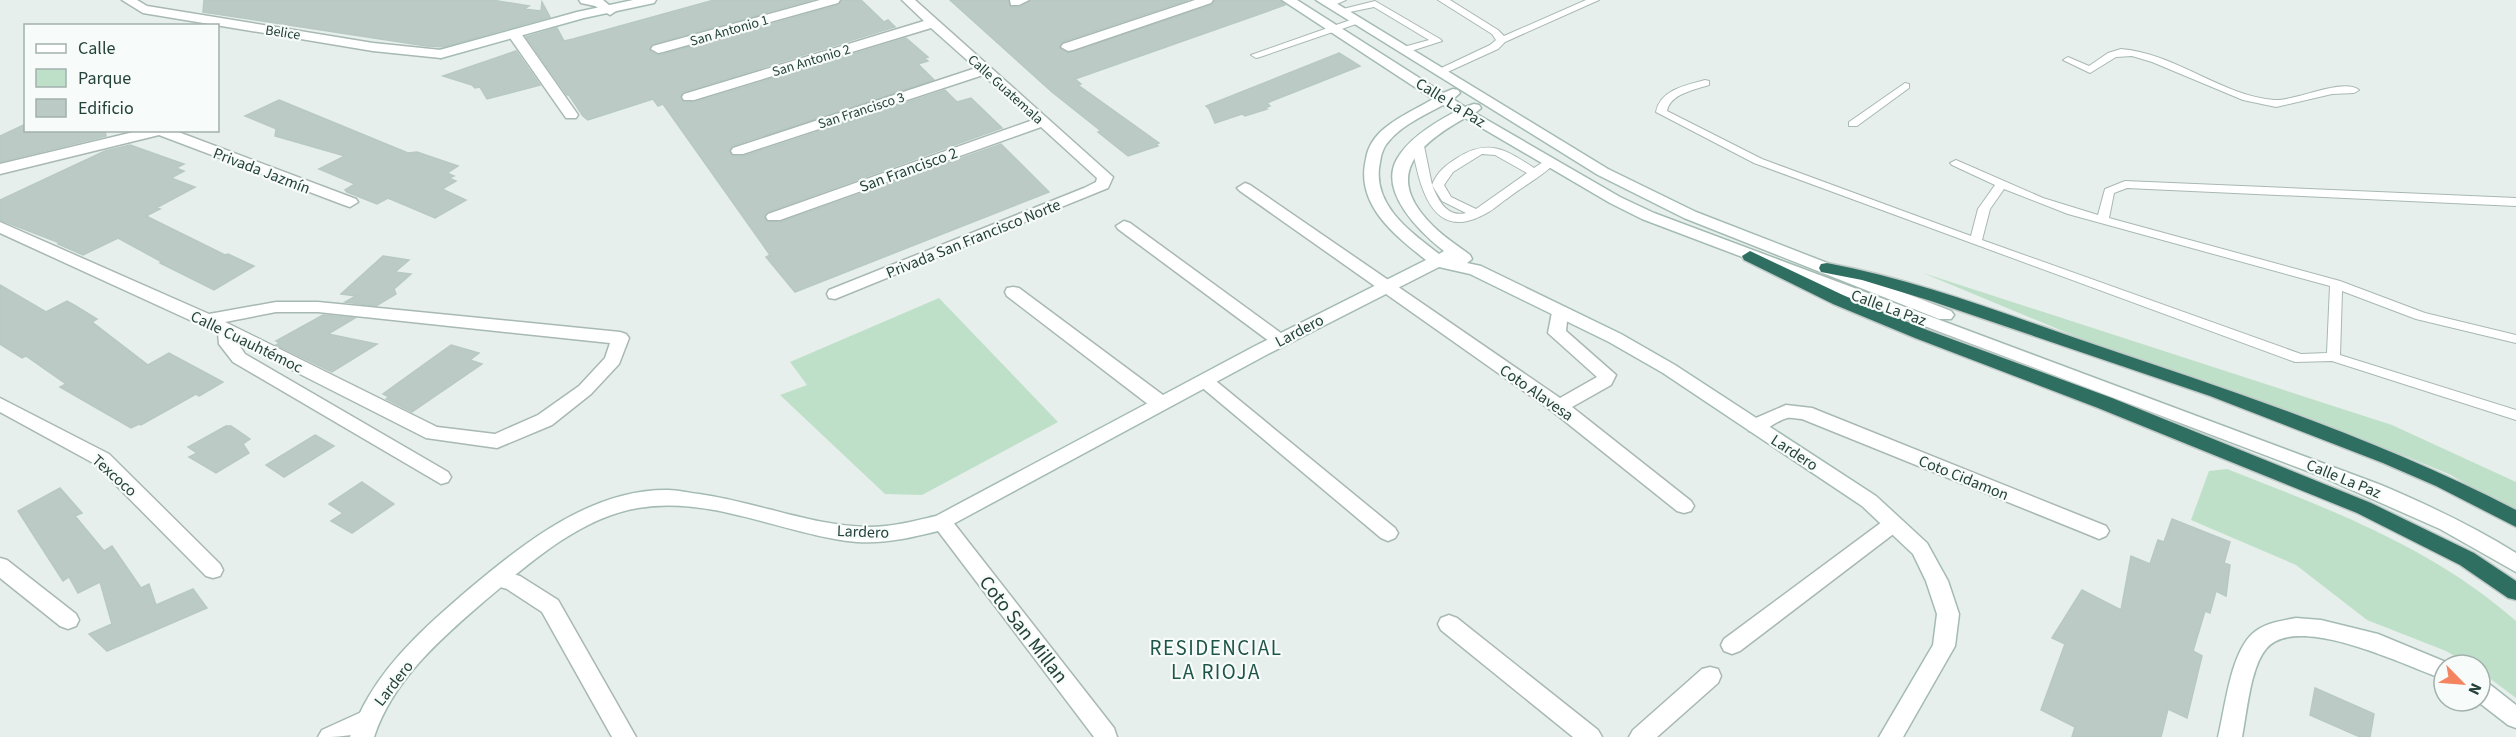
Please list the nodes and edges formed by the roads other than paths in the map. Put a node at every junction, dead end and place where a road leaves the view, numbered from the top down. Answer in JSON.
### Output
{"nodes":[{"id":1,"x":128,"y":0,"type":"edge"},
{"id":2,"x":585,"y":0,"type":"edge"},
{"id":3,"x":650,"y":0,"type":"edge"},
{"id":4,"x":834,"y":0,"type":"edge"},
{"id":5,"x":908,"y":0,"type":"edge"},
{"id":6,"x":1207,"y":0,"type":"edge"},
{"id":7,"x":1288,"y":0,"type":"edge"},
{"id":8,"x":1443,"y":0,"type":"edge"},
{"id":9,"x":1594,"y":0,"type":"edge"},
{"id":10,"x":605,"y":4,"type":"edge"},
{"id":11,"x":1333,"y":4,"type":"edge"},
{"id":12,"x":1356,"y":21,"type":"junction"},
{"id":13,"x":933,"y":23,"type":"junction"},
{"id":14,"x":1333,"y":29,"type":"junction"},
{"id":15,"x":515,"y":35,"type":"junction"},
{"id":16,"x":1502,"y":40,"type":"junction"},
{"id":17,"x":1068,"y":47,"type":"dead end"},
{"id":18,"x":658,"y":49,"type":"dead end"},
{"id":19,"x":1404,"y":50,"type":"junction"},
{"id":20,"x":1256,"y":55,"type":"dead end"},
{"id":21,"x":2068,"y":60,"type":"dead end"},
{"id":22,"x":985,"y":70,"type":"junction"},
{"id":23,"x":1441,"y":72,"type":"junction"},
{"id":24,"x":1705,"y":83,"type":"dead end"},
{"id":25,"x":1905,"y":86,"type":"dead end"},
{"id":26,"x":1465,"y":88,"type":"junction"},
{"id":27,"x":2354,"y":90,"type":"dead end"},
{"id":28,"x":689,"y":97,"type":"dead end"},
{"id":29,"x":1443,"y":98,"type":"junction"},
{"id":30,"x":1490,"y":102,"type":"junction"},
{"id":31,"x":1464,"y":112,"type":"junction"},
{"id":32,"x":571,"y":115,"type":"dead end"},
{"id":33,"x":1043,"y":121,"type":"junction"},
{"id":34,"x":1853,"y":124,"type":"dead end"},
{"id":35,"x":154,"y":132,"type":"edge"},
{"id":36,"x":161,"y":132,"type":"edge"},
{"id":37,"x":1418,"y":146,"type":"junction"},
{"id":38,"x":738,"y":151,"type":"dead end"},
{"id":39,"x":1374,"y":154,"type":"junction"},
{"id":40,"x":1404,"y":161,"type":"junction"},
{"id":41,"x":1550,"y":162,"type":"junction"},
{"id":42,"x":1956,"y":163,"type":"dead end"},
{"id":43,"x":0,"y":169,"type":"edge"},
{"id":44,"x":1535,"y":172,"type":"junction"},
{"id":45,"x":1105,"y":177,"type":"joint"},
{"id":46,"x":2002,"y":183,"type":"junction"},
{"id":47,"x":1245,"y":188,"type":"dead end"},
{"id":48,"x":350,"y":202,"type":"dead end"},
{"id":49,"x":2516,"y":202,"type":"edge"},
{"id":50,"x":1477,"y":214,"type":"junction"},
{"id":51,"x":774,"y":217,"type":"dead end"},
{"id":52,"x":2103,"y":220,"type":"junction"},
{"id":53,"x":1124,"y":226,"type":"dead end"},
{"id":54,"x":0,"y":227,"type":"edge"},
{"id":55,"x":1975,"y":242,"type":"junction"},
{"id":56,"x":1456,"y":252,"type":"junction"},
{"id":57,"x":1750,"y":256,"type":"junction"},
{"id":58,"x":1437,"y":261,"type":"junction"},
{"id":59,"x":1827,"y":268,"type":"junction"},
{"id":60,"x":1475,"y":270,"type":"junction"},
{"id":61,"x":2336,"y":284,"type":"junction"},
{"id":62,"x":1383,"y":286,"type":"junction"},
{"id":63,"x":1013,"y":292,"type":"dead end"},
{"id":64,"x":835,"y":294,"type":"dead end"},
{"id":65,"x":1559,"y":310,"type":"junction"},
{"id":66,"x":1940,"y":319,"type":"junction"},
{"id":67,"x":207,"y":320,"type":"junction"},
{"id":68,"x":227,"y":331,"type":"junction"},
{"id":69,"x":2516,"y":339,"type":"edge"},
{"id":70,"x":1279,"y":340,"type":"junction"},
{"id":71,"x":2333,"y":357,"type":"junction"},
{"id":72,"x":1205,"y":381,"type":"junction"},
{"id":73,"x":1160,"y":403,"type":"junction"},
{"id":74,"x":0,"y":404,"type":"edge"},
{"id":75,"x":1559,"y":406,"type":"junction"},
{"id":76,"x":2516,"y":415,"type":"edge"},
{"id":77,"x":1756,"y":426,"type":"junction"},
{"id":78,"x":441,"y":477,"type":"dead end"},
{"id":79,"x":1684,"y":506,"type":"dead end"},
{"id":80,"x":2516,"y":519,"type":"edge"},
{"id":81,"x":942,"y":522,"type":"junction"},
{"id":82,"x":1893,"y":524,"type":"junction"},
{"id":83,"x":2099,"y":531,"type":"dead end"},
{"id":84,"x":1388,"y":533,"type":"dead end"},
{"id":85,"x":2516,"y":552,"type":"edge"},
{"id":86,"x":2516,"y":564,"type":"edge"},
{"id":87,"x":0,"y":566,"type":"edge"},
{"id":88,"x":213,"y":570,"type":"dead end"},
{"id":89,"x":497,"y":578,"type":"junction"},
{"id":90,"x":2516,"y":592,"type":"edge"},
{"id":91,"x":68,"y":620,"type":"dead end"},
{"id":92,"x":1449,"y":624,"type":"dead end"},
{"id":93,"x":1732,"y":645,"type":"dead end"},
{"id":94,"x":2432,"y":665,"type":"edge"},
{"id":95,"x":1710,"y":676,"type":"dead end"},
{"id":96,"x":2492,"y":699,"type":"edge"},
{"id":97,"x":2516,"y":718,"type":"edge"},
{"id":98,"x":364,"y":728,"type":"edge"},
{"id":99,"x":1106,"y":735,"type":"dead end"},
{"id":100,"x":330,"y":737,"type":"edge"},
{"id":101,"x":624,"y":737,"type":"edge"},
{"id":102,"x":1590,"y":737,"type":"edge"},
{"id":103,"x":1641,"y":737,"type":"edge"},
{"id":104,"x":1891,"y":737,"type":"edge"},
{"id":105,"x":2230,"y":737,"type":"edge"}],
"edges":[{"from":1,"to":15,"type":"street","name":"Belice"},
{"from":2,"to":10,"type":"street"},
{"from":3,"to":10,"type":"street"},
{"from":4,"to":18,"type":"street","name":"San Antonio 1"},
{"from":5,"to":13,"type":"street","name":"Calle Guatemala"},
{"from":6,"to":17,"type":"street"},
{"from":7,"to":14,"type":"street","name":"Calle La Paz"},
{"from":8,"to":16,"type":"lane"},
{"from":9,"to":16,"type":"lane"},
{"from":10,"to":15,"type":"street"},
{"from":11,"to":12,"type":"street","name":"Calle La Paz"},
{"from":11,"to":19,"type":"lane"},
{"from":12,"to":14,"type":"lane"},
{"from":12,"to":19,"type":"street","name":"Calle La Paz"},
{"from":13,"to":22,"type":"street","name":"Calle Guatemala"},
{"from":13,"to":28,"type":"street","name":"San Antonio 2"},
{"from":14,"to":20,"type":"lane"},
{"from":14,"to":29,"type":"street","name":"Calle La Paz"},
{"from":15,"to":32,"type":"street"},
{"from":16,"to":23,"type":"lane"},
{"from":19,"to":23,"type":"street","name":"Calle La Paz"},
{"from":21,"to":27,"type":"lane"},
{"from":22,"to":33,"type":"street","name":"Calle Guatemala"},
{"from":22,"to":38,"type":"street","name":"San Francisco 3"},
{"from":23,"to":26,"type":"street","name":"Calle La Paz"},
{"from":24,"to":55,"type":"lane"},
{"from":25,"to":34,"type":"lane"},
{"from":26,"to":29,"type":"street"},
{"from":26,"to":30,"type":"street","name":"Calle La Paz"},
{"from":29,"to":31,"type":"street","name":"Calle La Paz"},
{"from":29,"to":39,"type":"street"},
{"from":30,"to":31,"type":"street"},
{"from":30,"to":59,"type":"street","name":"Calle La Paz"},
{"from":31,"to":37,"type":"street"},
{"from":31,"to":41,"type":"street","name":"Calle La Paz"},
{"from":33,"to":45,"type":"street","name":"Calle Guatemala"},
{"from":33,"to":51,"type":"street","name":"San Francisco 2"},
{"from":35,"to":43,"type":"street","name":"Privada Jazmín"},
{"from":36,"to":48,"type":"street","name":"Privada Jazmín"},
{"from":37,"to":40,"type":"street"},
{"from":37,"to":50,"type":"lane"},
{"from":39,"to":40,"type":"street"},
{"from":39,"to":58,"type":"street","name":"Lardero"},
{"from":40,"to":56,"type":"street"},
{"from":41,"to":44,"type":"lane"},
{"from":41,"to":57,"type":"street","name":"Calle La Paz"},
{"from":42,"to":46,"type":"lane"},
{"from":44,"to":50,"type":"lane"},
{"from":44,"to":50,"type":"lane"},
{"from":45,"to":64,"type":"street","name":"Privada San Francisco Norte"},
{"from":46,"to":52,"type":"lane"},
{"from":46,"to":55,"type":"lane"},
{"from":47,"to":62,"type":"street","name":"Coto Alavesa"},
{"from":49,"to":52,"type":"lane"},
{"from":52,"to":61,"type":"lane"},
{"from":53,"to":70,"type":"street"},
{"from":54,"to":67,"type":"street","name":"Calle Cuauhtémoc"},
{"from":55,"to":71,"type":"lane"},
{"from":56,"to":58,"type":"street","name":"Lardero"},
{"from":56,"to":60,"type":"street","name":"Lardero"},
{"from":57,"to":66,"type":"street","name":"Calle La Paz"},
{"from":57,"to":90,"type":"highway"},
{"from":58,"to":60,"type":"street","name":"Lardero"},
{"from":58,"to":62,"type":"street","name":"Lardero"},
{"from":59,"to":66,"type":"street","name":"Calle La Paz"},
{"from":59,"to":80,"type":"highway"},
{"from":60,"to":65,"type":"street","name":"Lardero"},
{"from":61,"to":69,"type":"lane"},
{"from":61,"to":71,"type":"lane"},
{"from":62,"to":70,"type":"street","name":"Lardero"},
{"from":62,"to":75,"type":"street","name":"Coto Alavesa"},
{"from":63,"to":73,"type":"street"},
{"from":65,"to":75,"type":"street"},
{"from":65,"to":77,"type":"street","name":"Lardero"},
{"from":66,"to":85,"type":"street","name":"Calle La Paz"},
{"from":66,"to":86,"type":"street","name":"Calle La Paz"},
{"from":67,"to":68,"type":"street","name":"Calle Cuauhtémoc"},
{"from":67,"to":68,"type":"street","name":"Calle Cuauhtémoc"},
{"from":68,"to":78,"type":"street"},
{"from":70,"to":72,"type":"street","name":"Lardero"},
{"from":71,"to":76,"type":"lane"},
{"from":72,"to":73,"type":"street","name":"Lardero"},
{"from":72,"to":84,"type":"street"},
{"from":73,"to":81,"type":"street","name":"Lardero"},
{"from":74,"to":88,"type":"street","name":"Texcoco"},
{"from":75,"to":79,"type":"street","name":"Coto Alavesa"},
{"from":77,"to":82,"type":"street","name":"Lardero"},
{"from":77,"to":83,"type":"street","name":"Coto Cidamon"},
{"from":81,"to":89,"type":"street","name":"Lardero"},
{"from":81,"to":99,"type":"street","name":"Coto San Millan"},
{"from":82,"to":93,"type":"street"},
{"from":82,"to":104,"type":"street","name":"Lardero"},
{"from":87,"to":91,"type":"street"},
{"from":89,"to":98,"type":"street","name":"Lardero"},
{"from":89,"to":101,"type":"street"},
{"from":92,"to":102,"type":"street"},
{"from":94,"to":105,"type":"street"},
{"from":95,"to":103,"type":"street"},
{"from":96,"to":97,"type":"street"},
{"from":98,"to":100,"type":"street"}]}
